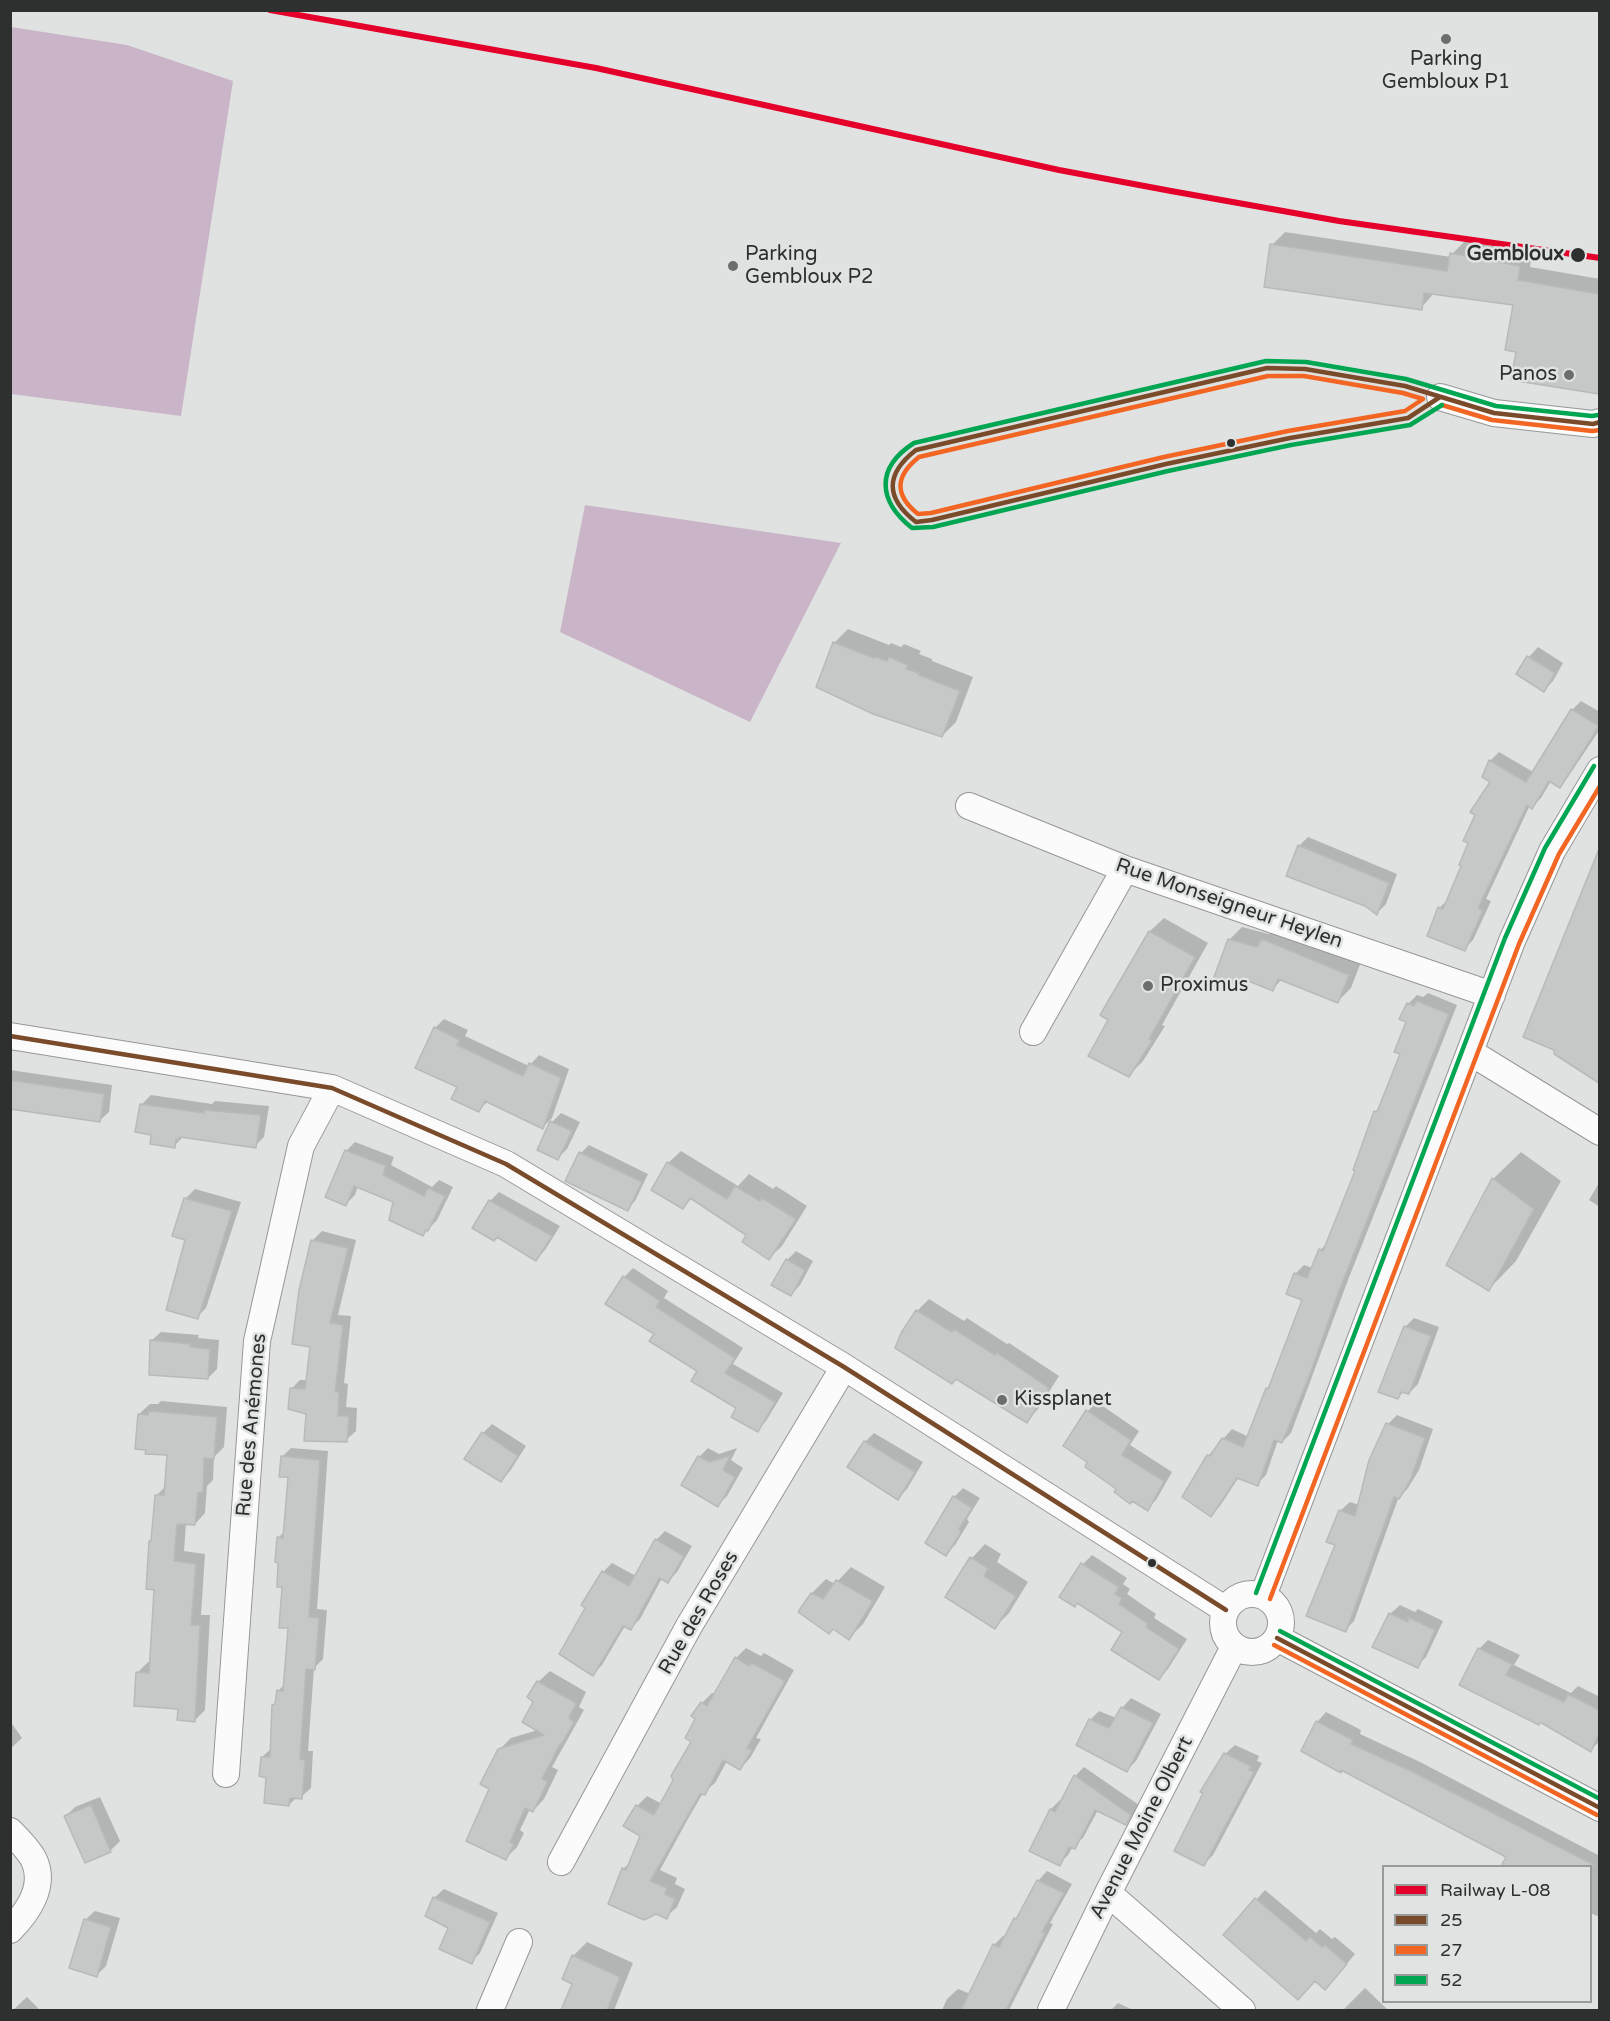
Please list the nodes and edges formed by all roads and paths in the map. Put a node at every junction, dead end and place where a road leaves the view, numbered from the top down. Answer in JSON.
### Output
{"nodes":[{"id":1,"x":1440,"y":397,"type":"dead end"},
{"id":2,"x":1599,"y":422,"type":"edge"},
{"id":3,"x":1599,"y":770,"type":"edge"},
{"id":4,"x":969,"y":806,"type":"dead end"},
{"id":5,"x":1125,"y":869,"type":"junction"},
{"id":6,"x":1492,"y":995,"type":"junction"},
{"id":7,"x":1033,"y":1032,"type":"dead end"},
{"id":8,"x":10,"y":1036,"type":"edge"},
{"id":9,"x":1470,"y":1053,"type":"junction"},
{"id":10,"x":332,"y":1088,"type":"junction"},
{"id":11,"x":1599,"y":1132,"type":"edge"},
{"id":12,"x":844,"y":1367,"type":"junction"},
{"id":13,"x":1263,"y":1596,"type":"junction"},
{"id":14,"x":1226,"y":1610,"type":"junction"},
{"id":15,"x":1277,"y":1638,"type":"junction"},
{"id":16,"x":1234,"y":1647,"type":"junction"},
{"id":17,"x":226,"y":1774,"type":"dead end"},
{"id":18,"x":1599,"y":1808,"type":"edge"},
{"id":19,"x":10,"y":1831,"type":"edge"},
{"id":20,"x":561,"y":1862,"type":"dead end"},
{"id":21,"x":1108,"y":1893,"type":"junction"},
{"id":22,"x":10,"y":1930,"type":"edge"},
{"id":23,"x":519,"y":1942,"type":"dead end"},
{"id":24,"x":490,"y":2010,"type":"edge"},
{"id":25,"x":1050,"y":2010,"type":"edge"},
{"id":26,"x":1242,"y":2010,"type":"edge"}],
"edges":[{"from":1,"to":2,"type":"street"},
{"from":3,"to":6,"type":"street"},
{"from":4,"to":5,"type":"street","name":"Rue Monseigneur Heylen"},
{"from":5,"to":6,"type":"street","name":"Rue Monseigneur Heylen"},
{"from":5,"to":7,"type":"street"},
{"from":6,"to":9,"type":"street"},
{"from":8,"to":10,"type":"street"},
{"from":9,"to":11,"type":"street"},
{"from":9,"to":13,"type":"street"},
{"from":10,"to":12,"type":"street"},
{"from":10,"to":17,"type":"street","name":"Rue des Anémones"},
{"from":12,"to":14,"type":"street"},
{"from":12,"to":20,"type":"street","name":"Rue des Roses"},
{"from":13,"to":14,"type":"street"},
{"from":13,"to":15,"type":"street"},
{"from":14,"to":16,"type":"street"},
{"from":15,"to":16,"type":"street"},
{"from":15,"to":18,"type":"street"},
{"from":16,"to":21,"type":"street","name":"Avenue Moine Olbert"},
{"from":19,"to":22,"type":"street"},
{"from":21,"to":25,"type":"street","name":"Avenue Moine Olbert"},
{"from":21,"to":26,"type":"street"},
{"from":23,"to":24,"type":"street"}]}
